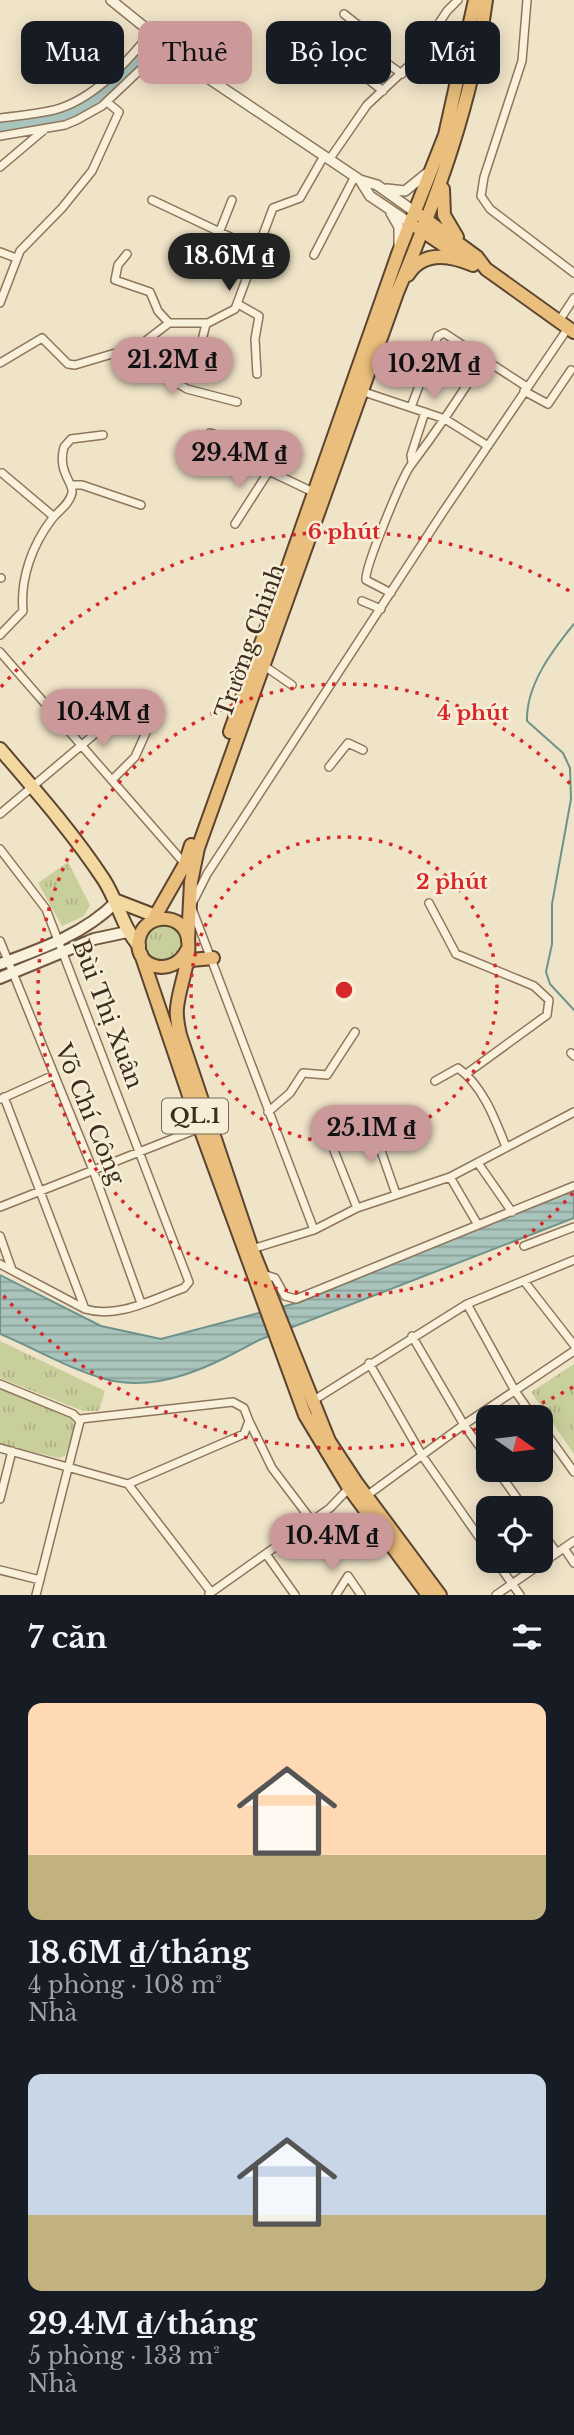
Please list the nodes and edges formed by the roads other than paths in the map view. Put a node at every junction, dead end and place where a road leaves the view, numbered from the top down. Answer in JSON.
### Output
{"nodes":[{"id":1,"x":111,"y":0,"type":"edge"},
{"id":2,"x":458,"y":0,"type":"edge"},
{"id":3,"x":475,"y":0,"type":"edge"},
{"id":4,"x":486,"y":0,"type":"edge"},
{"id":5,"x":527,"y":0,"type":"edge"},
{"id":6,"x":344,"y":14,"type":"dead end"},
{"id":7,"x":138,"y":24,"type":"edge"},
{"id":8,"x":138,"y":49,"type":"edge"},
{"id":9,"x":138,"y":72,"type":"edge"},
{"id":10,"x":402,"y":74,"type":"junction"},
{"id":11,"x":220,"y":84,"type":"edge"},
{"id":12,"x":374,"y":84,"type":"edge"},
{"id":13,"x":383,"y":91,"type":"junction"},
{"id":14,"x":107,"y":102,"type":"junction"},
{"id":15,"x":0,"y":118,"type":"edge"},
{"id":16,"x":47,"y":128,"type":"junction"},
{"id":17,"x":0,"y":136,"type":"edge"},
{"id":18,"x":327,"y":158,"type":"junction"},
{"id":19,"x":0,"y":167,"type":"edge"},
{"id":20,"x":440,"y":167,"type":"junction"},
{"id":21,"x":357,"y":178,"type":"junction"},
{"id":22,"x":377,"y":186,"type":"junction"},
{"id":23,"x":152,"y":200,"type":"dead end"},
{"id":24,"x":232,"y":200,"type":"dead end"},
{"id":25,"x":385,"y":206,"type":"junction"},
{"id":26,"x":413,"y":218,"type":"junction"},
{"id":27,"x":425,"y":226,"type":"junction"},
{"id":28,"x":219,"y":233,"type":"junction"},
{"id":29,"x":258,"y":250,"type":"junction"},
{"id":30,"x":0,"y":252,"type":"edge"},
{"id":31,"x":127,"y":254,"type":"dead end"},
{"id":32,"x":398,"y":254,"type":"junction"},
{"id":33,"x":314,"y":255,"type":"dead end"},
{"id":34,"x":16,"y":258,"type":"junction"},
{"id":35,"x":479,"y":264,"type":"junction"},
{"id":36,"x":574,"y":273,"type":"edge"},
{"id":37,"x":196,"y":274,"type":"dead end"},
{"id":38,"x":397,"y":293,"type":"junction"},
{"id":39,"x":574,"y":298,"type":"edge"},
{"id":40,"x":0,"y":303,"type":"edge"},
{"id":41,"x":238,"y":304,"type":"junction"},
{"id":42,"x":169,"y":323,"type":"junction"},
{"id":43,"x":206,"y":324,"type":"junction"},
{"id":44,"x":567,"y":327,"type":"edge"},
{"id":45,"x":124,"y":352,"type":"junction"},
{"id":46,"x":484,"y":358,"type":"junction"},
{"id":47,"x":197,"y":360,"type":"dead end"},
{"id":48,"x":0,"y":363,"type":"edge"},
{"id":49,"x":571,"y":370,"type":"dead end"},
{"id":50,"x":257,"y":374,"type":"dead end"},
{"id":51,"x":526,"y":389,"type":"junction"},
{"id":52,"x":364,"y":392,"type":"junction"},
{"id":53,"x":237,"y":402,"type":"dead end"},
{"id":54,"x":411,"y":407,"type":"junction"},
{"id":55,"x":425,"y":412,"type":"junction"},
{"id":56,"x":445,"y":419,"type":"junction"},
{"id":57,"x":209,"y":433,"type":"dead end"},
{"id":58,"x":103,"y":435,"type":"dead end"},
{"id":59,"x":488,"y":446,"type":"junction"},
{"id":60,"x":412,"y":463,"type":"junction"},
{"id":61,"x":269,"y":471,"type":"junction"},
{"id":62,"x":2,"y":474,"type":"edge"},
{"id":63,"x":71,"y":485,"type":"junction"},
{"id":64,"x":316,"y":493,"type":"junction"},
{"id":65,"x":141,"y":505,"type":"dead end"},
{"id":66,"x":53,"y":516,"type":"junction"},
{"id":67,"x":235,"y":524,"type":"dead end"},
{"id":68,"x":391,"y":593,"type":"junction"},
{"id":69,"x":362,"y":601,"type":"dead end"},
{"id":70,"x":381,"y":609,"type":"junction"},
{"id":71,"x":0,"y":635,"type":"edge"},
{"id":72,"x":0,"y":652,"type":"edge"},
{"id":73,"x":264,"y":665,"type":"junction"},
{"id":74,"x":292,"y":685,"type":"dead end"},
{"id":75,"x":128,"y":706,"type":"dead end"},
{"id":76,"x":156,"y":710,"type":"dead end"},
{"id":77,"x":81,"y":745,"type":"junction"},
{"id":78,"x":0,"y":749,"type":"edge"},
{"id":79,"x":363,"y":750,"type":"dead end"},
{"id":80,"x":329,"y":767,"type":"dead end"},
{"id":81,"x":112,"y":780,"type":"junction"},
{"id":82,"x":32,"y":786,"type":"junction"},
{"id":83,"x":0,"y":814,"type":"edge"},
{"id":84,"x":0,"y":849,"type":"edge"},
{"id":85,"x":185,"y":864,"type":"junction"},
{"id":86,"x":117,"y":901,"type":"junction"},
{"id":87,"x":429,"y":903,"type":"dead end"},
{"id":88,"x":191,"y":906,"type":"junction"},
{"id":89,"x":156,"y":918,"type":"junction"},
{"id":90,"x":127,"y":932,"type":"junction"},
{"id":91,"x":59,"y":939,"type":"junction"},
{"id":92,"x":0,"y":941,"type":"edge"},
{"id":93,"x":188,"y":945,"type":"junction"},
{"id":94,"x":140,"y":950,"type":"junction"},
{"id":95,"x":63,"y":952,"type":"junction"},
{"id":96,"x":213,"y":958,"type":"junction"},
{"id":97,"x":4,"y":962,"type":"edge"},
{"id":98,"x":185,"y":966,"type":"junction"},
{"id":99,"x":13,"y":973,"type":"junction"},
{"id":100,"x":0,"y":978,"type":"edge"},
{"id":101,"x":355,"y":1031,"type":"dead end"},
{"id":102,"x":466,"y":1074,"type":"junction"},
{"id":103,"x":54,"y":1075,"type":"junction"},
{"id":104,"x":435,"y":1082,"type":"dead end"},
{"id":105,"x":2,"y":1098,"type":"edge"},
{"id":106,"x":268,"y":1112,"type":"junction"},
{"id":107,"x":574,"y":1112,"type":"edge"},
{"id":108,"x":200,"y":1128,"type":"junction"},
{"id":109,"x":325,"y":1128,"type":"dead end"},
{"id":110,"x":373,"y":1128,"type":"dead end"},
{"id":111,"x":506,"y":1147,"type":"junction"},
{"id":112,"x":141,"y":1151,"type":"junction"},
{"id":113,"x":478,"y":1163,"type":"junction"},
{"id":114,"x":93,"y":1170,"type":"junction"},
{"id":115,"x":450,"y":1177,"type":"junction"},
{"id":116,"x":574,"y":1186,"type":"edge"},
{"id":117,"x":40,"y":1191,"type":"junction"},
{"id":118,"x":396,"y":1194,"type":"junction"},
{"id":119,"x":0,"y":1208,"type":"edge"},
{"id":120,"x":357,"y":1208,"type":"junction"},
{"id":121,"x":512,"y":1212,"type":"junction"},
{"id":122,"x":478,"y":1225,"type":"junction"},
{"id":123,"x":574,"y":1227,"type":"edge"},
{"id":124,"x":314,"y":1230,"type":"junction"},
{"id":125,"x":0,"y":1236,"type":"edge"},
{"id":126,"x":524,"y":1246,"type":"dead end"},
{"id":127,"x":252,"y":1249,"type":"junction"},
{"id":128,"x":574,"y":1260,"type":"edge"},
{"id":129,"x":0,"y":1264,"type":"edge"},
{"id":130,"x":12,"y":1270,"type":"junction"},
{"id":131,"x":258,"y":1275,"type":"junction"},
{"id":132,"x":524,"y":1281,"type":"junction"},
{"id":133,"x":141,"y":1303,"type":"junction"},
{"id":134,"x":467,"y":1304,"type":"junction"},
{"id":135,"x":85,"y":1309,"type":"junction"},
{"id":136,"x":412,"y":1336,"type":"junction"},
{"id":137,"x":574,"y":1345,"type":"edge"},
{"id":138,"x":574,"y":1352,"type":"edge"},
{"id":139,"x":369,"y":1363,"type":"junction"},
{"id":140,"x":0,"y":1384,"type":"edge"},
{"id":141,"x":515,"y":1391,"type":"junction"},
{"id":142,"x":314,"y":1400,"type":"junction"},
{"id":143,"x":525,"y":1405,"type":"edge"},
{"id":144,"x":80,"y":1419,"type":"junction"},
{"id":145,"x":249,"y":1421,"type":"junction"},
{"id":146,"x":464,"y":1424,"type":"junction"},
{"id":147,"x":476,"y":1441,"type":"edge"},
{"id":148,"x":553,"y":1443,"type":"edge"},
{"id":149,"x":0,"y":1448,"type":"edge"},
{"id":150,"x":12,"y":1451,"type":"junction"},
{"id":151,"x":423,"y":1457,"type":"junction"},
{"id":152,"x":68,"y":1465,"type":"junction"},
{"id":153,"x":574,"y":1472,"type":"edge"},
{"id":154,"x":128,"y":1484,"type":"junction"},
{"id":155,"x":353,"y":1485,"type":"junction"},
{"id":156,"x":0,"y":1499,"type":"edge"},
{"id":157,"x":363,"y":1499,"type":"junction"},
{"id":158,"x":312,"y":1521,"type":"junction"},
{"id":159,"x":476,"y":1533,"type":"edge"},
{"id":160,"x":574,"y":1541,"type":"edge"},
{"id":161,"x":553,"y":1548,"type":"edge"},
{"id":162,"x":564,"y":1548,"type":"junction"},
{"id":163,"x":557,"y":1553,"type":"junction"},
{"id":164,"x":265,"y":1554,"type":"junction"},
{"id":165,"x":574,"y":1563,"type":"edge"},
{"id":166,"x":0,"y":1570,"type":"edge"},
{"id":167,"x":504,"y":1573,"type":"edge"},
{"id":168,"x":40,"y":1580,"type":"junction"},
{"id":169,"x":512,"y":1584,"type":"junction"},
{"id":170,"x":210,"y":1594,"type":"edge"},
{"id":171,"x":36,"y":1595,"type":"edge"},
{"id":172,"x":295,"y":1595,"type":"edge"},
{"id":173,"x":336,"y":1595,"type":"edge"},
{"id":174,"x":361,"y":1595,"type":"edge"},
{"id":175,"x":428,"y":1595,"type":"edge"},
{"id":176,"x":440,"y":1595,"type":"edge"},
{"id":177,"x":496,"y":1595,"type":"edge"},
{"id":178,"x":520,"y":1595,"type":"edge"}],
"edges":[{"from":1,"to":7,"type":"street"},
{"from":2,"to":10,"type":"street"},
{"from":3,"to":20,"type":"highway","name":"Trường Chinh","number":"QL.1"},
{"from":4,"to":20,"type":"highway","name":"Trường Chinh","number":"QL.1"},
{"from":5,"to":36,"type":"street"},
{"from":6,"to":10,"type":"street"},
{"from":8,"to":15,"type":"street"},
{"from":9,"to":14,"type":"street"},
{"from":10,"to":13,"type":"street"},
{"from":11,"to":18,"type":"street"},
{"from":12,"to":13,"type":"street"},
{"from":13,"to":18,"type":"street"},
{"from":14,"to":16,"type":"street"},
{"from":14,"to":34,"type":"street"},
{"from":16,"to":17,"type":"street"},
{"from":16,"to":19,"type":"street"},
{"from":18,"to":21,"type":"street"},
{"from":18,"to":29,"type":"street"},
{"from":20,"to":22,"type":"street"},
{"from":20,"to":26,"type":"highway","name":"Trường Chinh","number":"QL.1"},
{"from":20,"to":27,"type":"highway","name":"Trường Chinh","number":"QL.1"},
{"from":20,"to":35,"type":"highway"},
{"from":21,"to":22,"type":"street"},
{"from":21,"to":25,"type":"street"},
{"from":21,"to":33,"type":"street"},
{"from":22,"to":26,"type":"street"},
{"from":23,"to":28,"type":"street"},
{"from":24,"to":28,"type":"street"},
{"from":25,"to":26,"type":"street"},
{"from":25,"to":32,"type":"street"},
{"from":26,"to":27,"type":"highway"},
{"from":26,"to":32,"type":"highway","name":"Trường Chinh","number":"QL.1"},
{"from":27,"to":35,"type":"highway"},
{"from":27,"to":38,"type":"highway","name":"Trường Chinh","number":"QL.1"},
{"from":28,"to":29,"type":"street"},
{"from":28,"to":37,"type":"street"},
{"from":29,"to":41,"type":"street"},
{"from":30,"to":34,"type":"street"},
{"from":31,"to":42,"type":"street"},
{"from":32,"to":64,"type":"highway","name":"Trường Chinh","number":"QL.1"},
{"from":34,"to":40,"type":"street"},
{"from":35,"to":38,"type":"highway"},
{"from":35,"to":44,"type":"highway"},
{"from":38,"to":52,"type":"highway","name":"Trường Chinh","number":"QL.1"},
{"from":39,"to":44,"type":"street"},
{"from":41,"to":43,"type":"street"},
{"from":41,"to":50,"type":"street"},
{"from":42,"to":43,"type":"street"},
{"from":42,"to":45,"type":"street"},
{"from":43,"to":47,"type":"street"},
{"from":44,"to":51,"type":"street"},
{"from":45,"to":48,"type":"street"},
{"from":45,"to":53,"type":"street"},
{"from":46,"to":51,"type":"street"},
{"from":46,"to":54,"type":"street"},
{"from":46,"to":56,"type":"street"},
{"from":49,"to":51,"type":"street"},
{"from":51,"to":59,"type":"street"},
{"from":52,"to":54,"type":"street"},
{"from":52,"to":73,"type":"highway","name":"Trường Chinh","number":"QL.1"},
{"from":54,"to":55,"type":"street"},
{"from":55,"to":56,"type":"street"},
{"from":55,"to":60,"type":"street"},
{"from":56,"to":59,"type":"street"},
{"from":56,"to":60,"type":"street"},
{"from":57,"to":61,"type":"street"},
{"from":58,"to":63,"type":"street"},
{"from":59,"to":68,"type":"street"},
{"from":60,"to":68,"type":"street"},
{"from":61,"to":64,"type":"street"},
{"from":61,"to":67,"type":"street"},
{"from":62,"to":66,"type":"street"},
{"from":63,"to":65,"type":"street"},
{"from":63,"to":66,"type":"street"},
{"from":64,"to":85,"type":"highway","name":"Trường Chinh","number":"QL.1"},
{"from":66,"to":71,"type":"street"},
{"from":68,"to":70,"type":"street"},
{"from":69,"to":70,"type":"street"},
{"from":70,"to":88,"type":"street"},
{"from":72,"to":77,"type":"street"},
{"from":73,"to":74,"type":"street"},
{"from":73,"to":88,"type":"highway","name":"Trường Chinh","number":"QL.1"},
{"from":75,"to":77,"type":"street"},
{"from":76,"to":81,"type":"street"},
{"from":77,"to":81,"type":"street"},
{"from":77,"to":82,"type":"street"},
{"from":78,"to":82,"type":"main road"},
{"from":79,"to":80,"type":"street"},
{"from":81,"to":85,"type":"street"},
{"from":82,"to":83,"type":"street"},
{"from":82,"to":86,"type":"main road"},
{"from":84,"to":91,"type":"street","name":"Bùi Thị Xuân"},
{"from":85,"to":89,"type":"highway","name":"Trường Chinh","number":"QL.1"},
{"from":86,"to":89,"type":"main road"},
{"from":86,"to":90,"type":"main road"},
{"from":86,"to":91,"type":"main road"},
{"from":87,"to":102,"type":"street"},
{"from":88,"to":93,"type":"highway","name":"Trường Chinh","number":"QL.1"},
{"from":88,"to":96,"type":"street"},
{"from":89,"to":93,"type":"highway"},
{"from":89,"to":94,"type":"highway","number":"QL.1"},
{"from":90,"to":94,"type":"main road"},
{"from":90,"to":95,"type":"main road"},
{"from":91,"to":95,"type":"street","name":"Bùi Thị Xuân"},
{"from":91,"to":97,"type":"main road"},
{"from":92,"to":97,"type":"street","name":"Võ Chí Công"},
{"from":93,"to":94,"type":"highway"},
{"from":93,"to":98,"type":"highway","number":"QL.1"},
{"from":94,"to":108,"type":"highway","number":"QL.1"},
{"from":95,"to":99,"type":"main road"},
{"from":95,"to":112,"type":"street","name":"Bùi Thị Xuân"},
{"from":96,"to":98,"type":"highway"},
{"from":96,"to":106,"type":"street"},
{"from":97,"to":99,"type":"street","name":"Võ Chí Công"},
{"from":98,"to":127,"type":"highway","number":"QL.1"},
{"from":99,"to":100,"type":"main road"},
{"from":99,"to":103,"type":"street","name":"Võ Chí Công"},
{"from":101,"to":106,"type":"street"},
{"from":102,"to":104,"type":"street"},
{"from":102,"to":111,"type":"street"},
{"from":103,"to":105,"type":"street"},
{"from":103,"to":114,"type":"street","name":"Võ Chí Công"},
{"from":105,"to":117,"type":"street"},
{"from":106,"to":124,"type":"street"},
{"from":107,"to":111,"type":"street"},
{"from":108,"to":112,"type":"street"},
{"from":108,"to":131,"type":"highway","number":"QL.1"},
{"from":109,"to":120,"type":"street"},
{"from":110,"to":118,"type":"street"},
{"from":111,"to":113,"type":"street"},
{"from":112,"to":114,"type":"street"},
{"from":112,"to":133,"type":"street","name":"Bùi Thị Xuân"},
{"from":113,"to":115,"type":"street"},
{"from":113,"to":121,"type":"street"},
{"from":114,"to":117,"type":"street"},
{"from":114,"to":133,"type":"street","name":"Võ Chí Công"},
{"from":115,"to":118,"type":"street"},
{"from":115,"to":122,"type":"street"},
{"from":116,"to":121,"type":"street"},
{"from":117,"to":119,"type":"street"},
{"from":117,"to":135,"type":"street"},
{"from":118,"to":120,"type":"street"},
{"from":120,"to":124,"type":"street"},
{"from":121,"to":122,"type":"street"},
{"from":122,"to":131,"type":"street"},
{"from":123,"to":126,"type":"street"},
{"from":124,"to":127,"type":"street"},
{"from":125,"to":130,"type":"street"},
{"from":127,"to":131,"type":"highway","number":"QL.1"},
{"from":128,"to":132,"type":"street"},
{"from":129,"to":130,"type":"street"},
{"from":130,"to":135,"type":"street"},
{"from":131,"to":142,"type":"highway","number":"QL.1"},
{"from":131,"to":155,"type":"highway","number":"QL.1"},
{"from":132,"to":134,"type":"street"},
{"from":132,"to":137,"type":"street"},
{"from":133,"to":135,"type":"street"},
{"from":134,"to":136,"type":"street"},
{"from":134,"to":141,"type":"street"},
{"from":136,"to":139,"type":"street"},
{"from":136,"to":146,"type":"street"},
{"from":138,"to":141,"type":"street"},
{"from":139,"to":142,"type":"street"},
{"from":139,"to":151,"type":"street"},
{"from":140,"to":144,"type":"street"},
{"from":141,"to":143,"type":"street"},
{"from":141,"to":146,"type":"street"},
{"from":142,"to":155,"type":"highway","number":"QL.1"},
{"from":144,"to":145,"type":"street"},
{"from":144,"to":152,"type":"street"},
{"from":145,"to":154,"type":"street"},
{"from":145,"to":158,"type":"street"},
{"from":146,"to":147,"type":"street"},
{"from":146,"to":151,"type":"street"},
{"from":148,"to":153,"type":"street"},
{"from":149,"to":150,"type":"street"},
{"from":150,"to":152,"type":"street"},
{"from":150,"to":156,"type":"street"},
{"from":151,"to":157,"type":"street"},
{"from":151,"to":159,"type":"street"},
{"from":152,"to":154,"type":"street"},
{"from":152,"to":168,"type":"street"},
{"from":154,"to":170,"type":"street"},
{"from":155,"to":157,"type":"highway","number":"QL.1"},
{"from":155,"to":158,"type":"street"},
{"from":157,"to":175,"type":"highway","number":"QL.1"},
{"from":157,"to":176,"type":"highway","number":"QL.1"},
{"from":158,"to":164,"type":"street"},
{"from":160,"to":162,"type":"street"},
{"from":161,"to":163,"type":"street"},
{"from":162,"to":163,"type":"street"},
{"from":162,"to":165,"type":"street"},
{"from":163,"to":169,"type":"street"},
{"from":164,"to":170,"type":"street"},
{"from":164,"to":172,"type":"street"},
{"from":166,"to":168,"type":"street"},
{"from":167,"to":169,"type":"street"},
{"from":168,"to":171,"type":"street"},
{"from":169,"to":177,"type":"street"},
{"from":169,"to":178,"type":"street"},
{"from":173,"to":174,"type":"street"}]}
